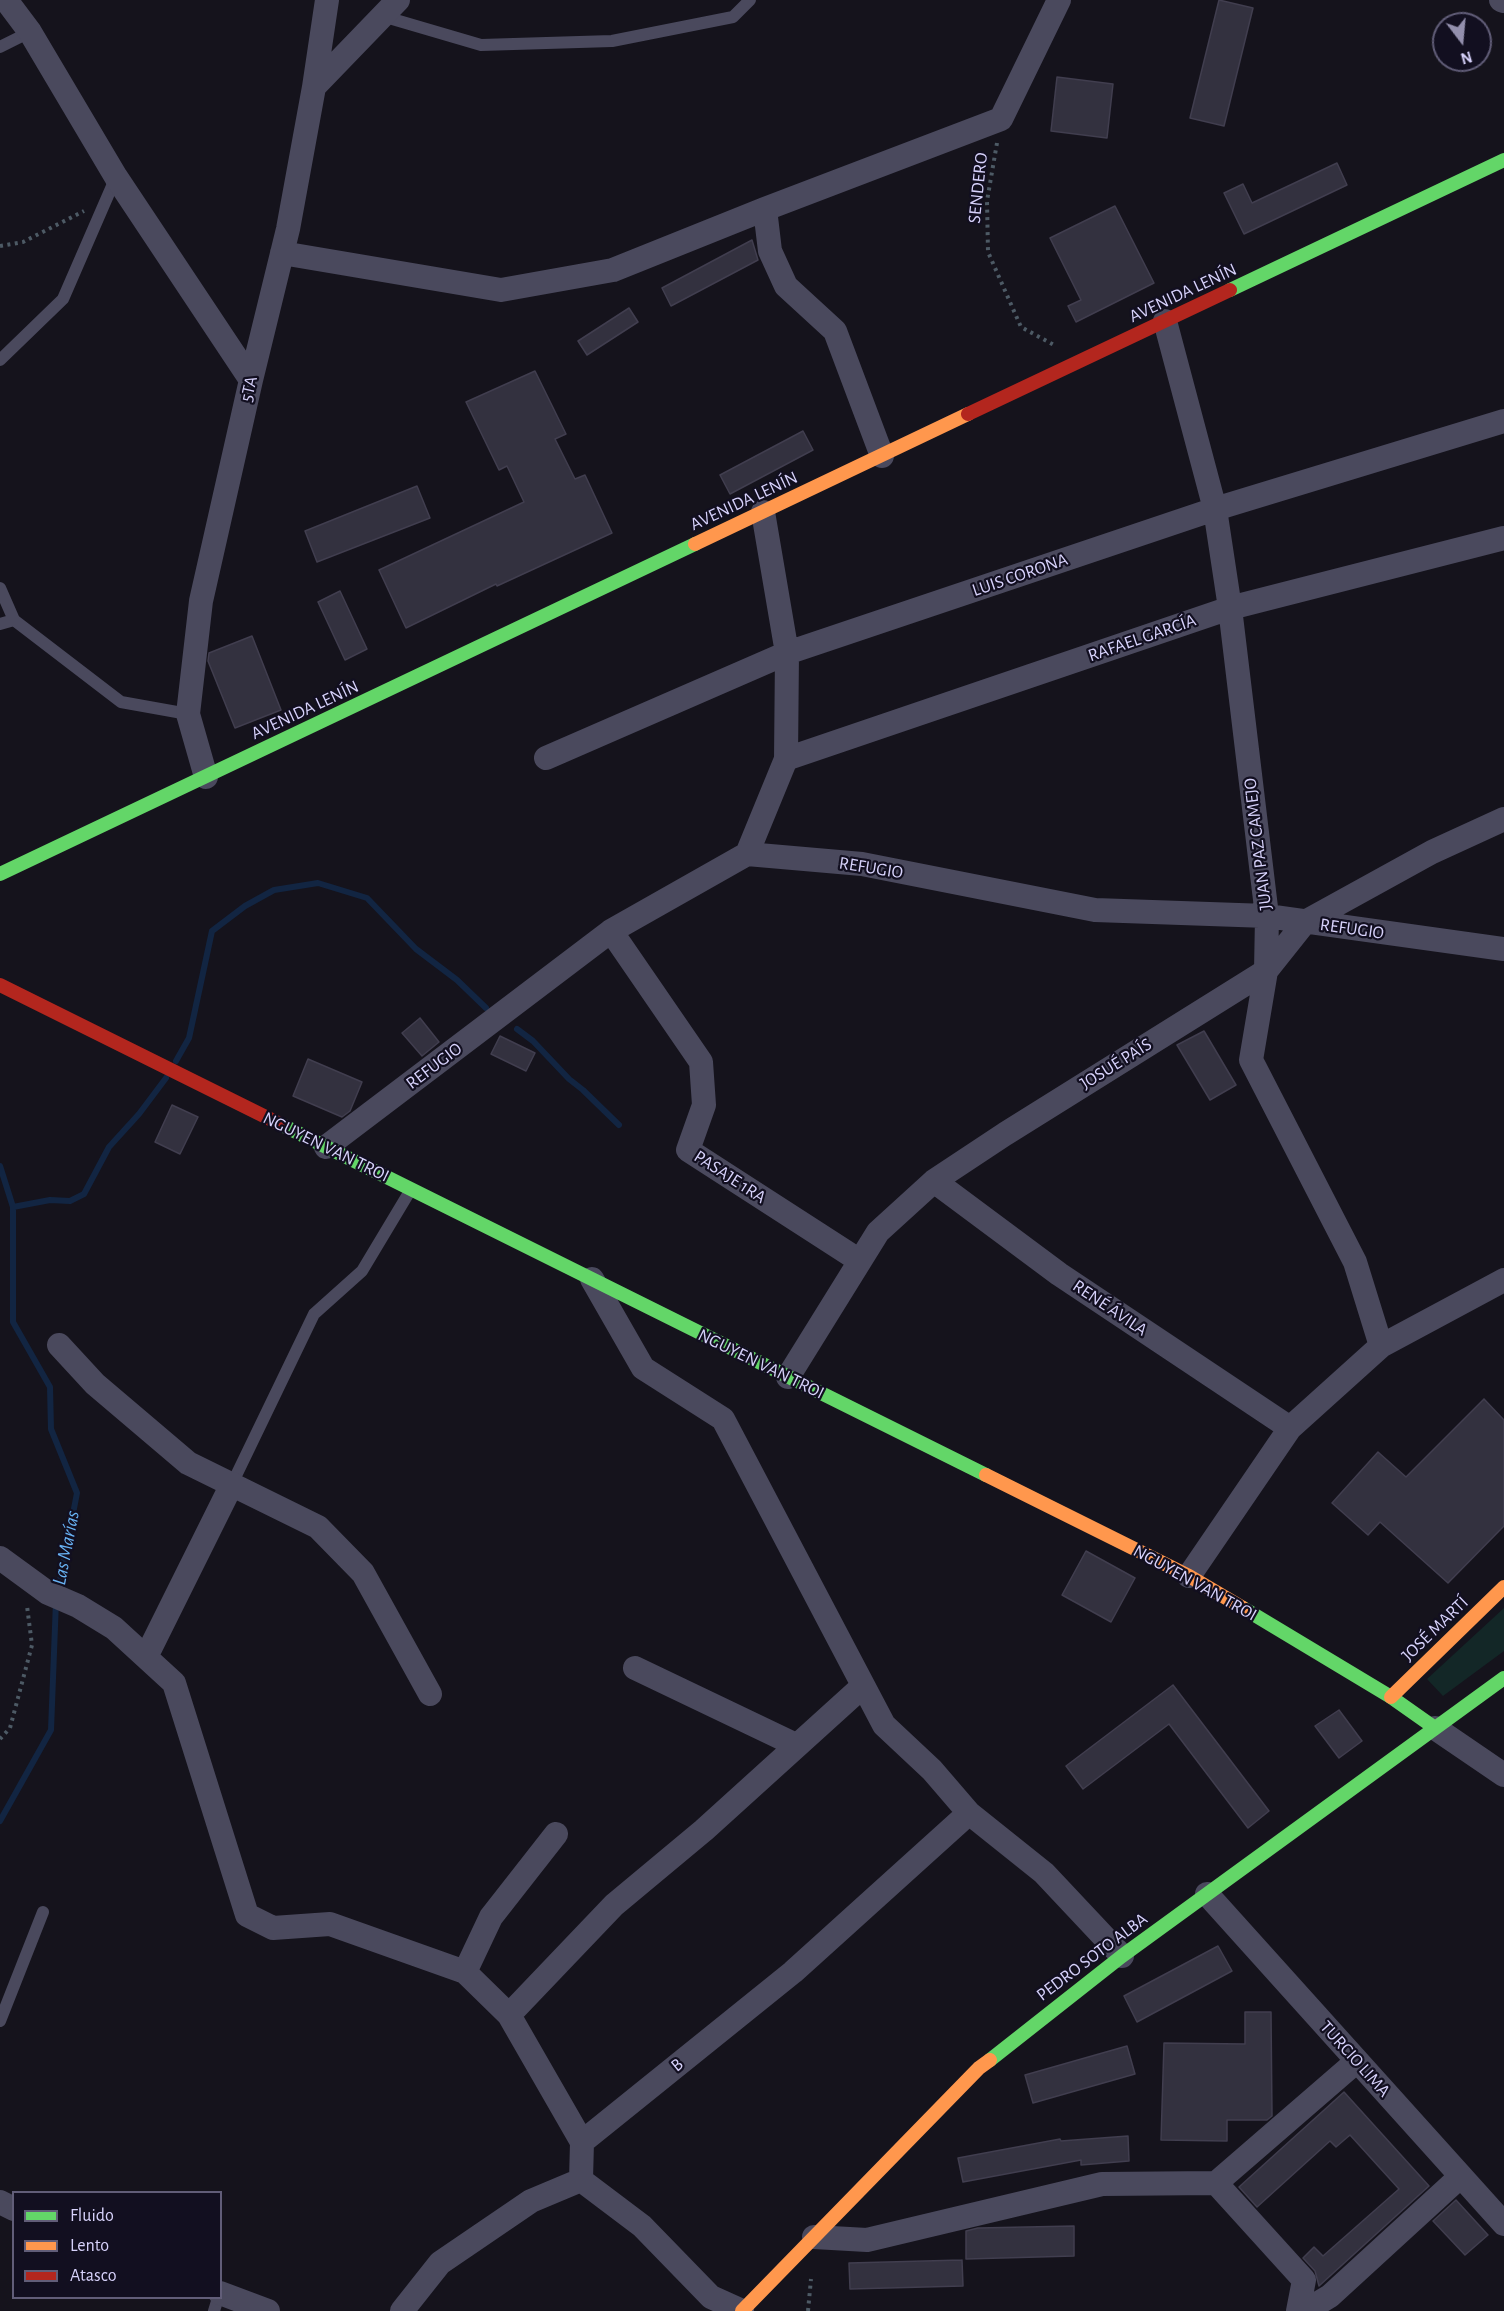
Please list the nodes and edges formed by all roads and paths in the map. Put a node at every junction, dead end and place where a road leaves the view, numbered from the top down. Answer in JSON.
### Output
{"nodes":[{"id":1,"x":6,"y":0,"type":"edge"},
{"id":2,"x":327,"y":0,"type":"edge"},
{"id":3,"x":750,"y":0,"type":"edge"},
{"id":4,"x":1059,"y":0,"type":"edge"},
{"id":5,"x":390,"y":8,"type":"edge"},
{"id":6,"x":30,"y":32,"type":"junction"},
{"id":7,"x":0,"y":47,"type":"edge"},
{"id":8,"x":314,"y":87,"type":"junction"},
{"id":9,"x":1001,"y":119,"type":"junction"},
{"id":10,"x":1504,"y":160,"type":"edge"},
{"id":11,"x":116,"y":177,"type":"junction"},
{"id":12,"x":106,"y":200,"type":"junction"},
{"id":13,"x":765,"y":208,"type":"junction"},
{"id":14,"x":0,"y":246,"type":"edge"},
{"id":15,"x":282,"y":253,"type":"junction"},
{"id":16,"x":1165,"y":321,"type":"junction"},
{"id":17,"x":0,"y":360,"type":"edge"},
{"id":18,"x":1083,"y":360,"type":"junction"},
{"id":19,"x":251,"y":380,"type":"junction"},
{"id":20,"x":1504,"y":420,"type":"edge"},
{"id":21,"x":882,"y":456,"type":"junction"},
{"id":22,"x":1215,"y":508,"type":"junction"},
{"id":23,"x":763,"y":512,"type":"junction"},
{"id":24,"x":1504,"y":538,"type":"edge"},
{"id":25,"x":0,"y":588,"type":"edge"},
{"id":26,"x":1230,"y":608,"type":"junction"},
{"id":27,"x":14,"y":620,"type":"junction"},
{"id":28,"x":0,"y":624,"type":"edge"},
{"id":29,"x":787,"y":653,"type":"junction"},
{"id":30,"x":188,"y":714,"type":"junction"},
{"id":31,"x":546,"y":758,"type":"dead end"},
{"id":32,"x":786,"y":759,"type":"junction"},
{"id":33,"x":206,"y":777,"type":"junction"},
{"id":34,"x":1504,"y":819,"type":"edge"},
{"id":35,"x":747,"y":854,"type":"junction"},
{"id":36,"x":0,"y":874,"type":"edge"},
{"id":37,"x":1267,"y":916,"type":"junction"},
{"id":38,"x":1305,"y":922,"type":"junction"},
{"id":39,"x":611,"y":931,"type":"junction"},
{"id":40,"x":1504,"y":949,"type":"edge"},
{"id":41,"x":1266,"y":971,"type":"junction"},
{"id":42,"x":0,"y":985,"type":"edge"},
{"id":43,"x":326,"y":1147,"type":"junction"},
{"id":44,"x":934,"y":1181,"type":"junction"},
{"id":45,"x":411,"y":1190,"type":"junction"},
{"id":46,"x":860,"y":1261,"type":"junction"},
{"id":47,"x":592,"y":1279,"type":"junction"},
{"id":48,"x":1504,"y":1280,"type":"edge"},
{"id":49,"x":59,"y":1345,"type":"dead end"},
{"id":50,"x":1382,"y":1346,"type":"junction"},
{"id":51,"x":788,"y":1377,"type":"junction"},
{"id":52,"x":1290,"y":1428,"type":"junction"},
{"id":53,"x":232,"y":1484,"type":"junction"},
{"id":54,"x":0,"y":1558,"type":"edge"},
{"id":55,"x":24,"y":1575,"type":"junction"},
{"id":56,"x":1189,"y":1576,"type":"junction"},
{"id":57,"x":1504,"y":1587,"type":"edge"},
{"id":58,"x":146,"y":1658,"type":"junction"},
{"id":59,"x":635,"y":1668,"type":"dead end"},
{"id":60,"x":1504,"y":1678,"type":"edge"},
{"id":61,"x":863,"y":1686,"type":"junction"},
{"id":62,"x":430,"y":1694,"type":"dead end"},
{"id":63,"x":1391,"y":1697,"type":"junction"},
{"id":64,"x":1435,"y":1728,"type":"junction"},
{"id":65,"x":0,"y":1739,"type":"edge"},
{"id":66,"x":796,"y":1744,"type":"junction"},
{"id":67,"x":1504,"y":1776,"type":"edge"},
{"id":68,"x":969,"y":1813,"type":"junction"},
{"id":69,"x":556,"y":1834,"type":"dead end"},
{"id":70,"x":1207,"y":1894,"type":"junction"},
{"id":71,"x":43,"y":1912,"type":"dead end"},
{"id":72,"x":1122,"y":1956,"type":"junction"},
{"id":73,"x":465,"y":1972,"type":"junction"},
{"id":74,"x":509,"y":2015,"type":"junction"},
{"id":75,"x":0,"y":2021,"type":"edge"},
{"id":76,"x":1357,"y":2061,"type":"junction"},
{"id":77,"x":582,"y":2142,"type":"junction"},
{"id":78,"x":1461,"y":2176,"type":"junction"},
{"id":79,"x":581,"y":2180,"type":"junction"},
{"id":80,"x":1216,"y":2183,"type":"junction"},
{"id":81,"x":1504,"y":2224,"type":"edge"},
{"id":82,"x":814,"y":2237,"type":"junction"},
{"id":83,"x":222,"y":2294,"type":"edge"},
{"id":84,"x":749,"y":2309,"type":"edge"},
{"id":85,"x":268,"y":2311,"type":"edge"},
{"id":86,"x":402,"y":2311,"type":"edge"},
{"id":87,"x":1298,"y":2311,"type":"edge"},
{"id":88,"x":1305,"y":2311,"type":"edge"}],
"edges":[{"from":1,"to":6,"type":"street"},
{"from":2,"to":8,"type":"street","name":"5TA"},
{"from":3,"to":5,"type":"lane"},
{"from":4,"to":9,"type":"street"},
{"from":5,"to":8,"type":"street"},
{"from":6,"to":7,"type":"lane"},
{"from":6,"to":11,"type":"street"},
{"from":8,"to":15,"type":"street","name":"5TA"},
{"from":9,"to":13,"type":"street"},
{"from":9,"to":18,"type":"path","name":"SENDERO"},
{"from":10,"to":16,"type":"street","name":"AVENIDA LENÍN"},
{"from":11,"to":12,"type":"lane"},
{"from":11,"to":19,"type":"street"},
{"from":12,"to":14,"type":"path"},
{"from":12,"to":17,"type":"lane"},
{"from":13,"to":15,"type":"street"},
{"from":13,"to":21,"type":"street"},
{"from":15,"to":19,"type":"street","name":"5TA"},
{"from":16,"to":18,"type":"street","name":"AVENIDA LENÍN"},
{"from":16,"to":22,"type":"street","name":"JUAN PAZ CAMEJO"},
{"from":18,"to":21,"type":"street","name":"AVENIDA LENÍN"},
{"from":19,"to":30,"type":"street","name":"5TA"},
{"from":20,"to":22,"type":"street","name":"LUIS CORONA"},
{"from":21,"to":23,"type":"street","name":"AVENIDA LENÍN"},
{"from":22,"to":26,"type":"street","name":"JUAN PAZ CAMEJO"},
{"from":22,"to":29,"type":"street","name":"LUIS CORONA"},
{"from":23,"to":29,"type":"street"},
{"from":23,"to":33,"type":"street","name":"AVENIDA LENÍN"},
{"from":24,"to":26,"type":"street","name":"RAFAEL GARCÍA"},
{"from":25,"to":27,"type":"lane"},
{"from":26,"to":32,"type":"street","name":"RAFAEL GARCÍA"},
{"from":26,"to":37,"type":"street","name":"JUAN PAZ CAMEJO"},
{"from":27,"to":28,"type":"lane"},
{"from":27,"to":30,"type":"lane"},
{"from":29,"to":31,"type":"street","name":"LUIS CORONA"},
{"from":29,"to":32,"type":"street"},
{"from":30,"to":33,"type":"street","name":"5TA"},
{"from":32,"to":35,"type":"street"},
{"from":33,"to":36,"type":"street","name":"AVENIDA LENÍN"},
{"from":34,"to":38,"type":"street","name":"JOSUÉ PAÍS"},
{"from":35,"to":37,"type":"street","name":"REFUGIO"},
{"from":35,"to":39,"type":"street","name":"REFUGIO"},
{"from":37,"to":38,"type":"street","name":"REFUGIO"},
{"from":37,"to":41,"type":"street","name":"JUAN PAZ CAMEJO"},
{"from":38,"to":40,"type":"street","name":"REFUGIO"},
{"from":38,"to":41,"type":"street","name":"JOSUÉ PAÍS"},
{"from":39,"to":43,"type":"street","name":"REFUGIO"},
{"from":39,"to":46,"type":"street","name":"PASAJE 1RA"},
{"from":41,"to":44,"type":"street","name":"JOSUÉ PAÍS"},
{"from":41,"to":50,"type":"street","name":"JUAN PAZ CAMEJO"},
{"from":42,"to":43,"type":"street","name":"NGUYEN VAN TROI"},
{"from":43,"to":45,"type":"street","name":"NGUYEN VAN TROI"},
{"from":44,"to":46,"type":"street","name":"JOSUÉ PAÍS"},
{"from":44,"to":52,"type":"street","name":"RENÉ ÁVILA"},
{"from":45,"to":47,"type":"street","name":"NGUYEN VAN TROI"},
{"from":45,"to":53,"type":"lane"},
{"from":46,"to":51,"type":"street","name":"JOSUÉ PAÍS"},
{"from":47,"to":51,"type":"street","name":"NGUYEN VAN TROI"},
{"from":47,"to":61,"type":"street"},
{"from":48,"to":50,"type":"street"},
{"from":49,"to":53,"type":"street"},
{"from":50,"to":52,"type":"street"},
{"from":51,"to":56,"type":"street","name":"NGUYEN VAN TROI"},
{"from":52,"to":56,"type":"street"},
{"from":53,"to":58,"type":"street"},
{"from":53,"to":62,"type":"street"},
{"from":54,"to":55,"type":"street"},
{"from":55,"to":58,"type":"street"},
{"from":55,"to":65,"type":"path"},
{"from":56,"to":63,"type":"street","name":"NGUYEN VAN TROI"},
{"from":57,"to":63,"type":"street","name":"JOSÉ MARTÍ"},
{"from":58,"to":73,"type":"street"},
{"from":59,"to":66,"type":"street"},
{"from":60,"to":64,"type":"street","name":"PEDRO SOTO ALBA"},
{"from":61,"to":66,"type":"street"},
{"from":61,"to":68,"type":"street"},
{"from":63,"to":64,"type":"street","name":"NGUYEN VAN TROI"},
{"from":64,"to":67,"type":"street","name":"NGUYEN VAN TROI"},
{"from":64,"to":70,"type":"street","name":"PEDRO SOTO ALBA"},
{"from":66,"to":74,"type":"street"},
{"from":68,"to":72,"type":"street"},
{"from":68,"to":77,"type":"street","name":"B"},
{"from":69,"to":73,"type":"street"},
{"from":70,"to":72,"type":"street","name":"PEDRO SOTO ALBA"},
{"from":70,"to":76,"type":"street","name":"TURCIO LIMA"},
{"from":71,"to":75,"type":"lane"},
{"from":72,"to":82,"type":"street","name":"PEDRO SOTO ALBA"},
{"from":73,"to":74,"type":"street"},
{"from":74,"to":77,"type":"street"},
{"from":76,"to":78,"type":"street","name":"TURCIO LIMA"},
{"from":76,"to":80,"type":"street"},
{"from":77,"to":79,"type":"street"},
{"from":78,"to":81,"type":"street","name":"TURCIO LIMA"},
{"from":78,"to":88,"type":"street"},
{"from":79,"to":84,"type":"street"},
{"from":79,"to":86,"type":"street"},
{"from":80,"to":82,"type":"street"},
{"from":80,"to":87,"type":"street"},
{"from":82,"to":84,"type":"street","name":"PEDRO SOTO ALBA"},
{"from":83,"to":85,"type":"street"}]}
